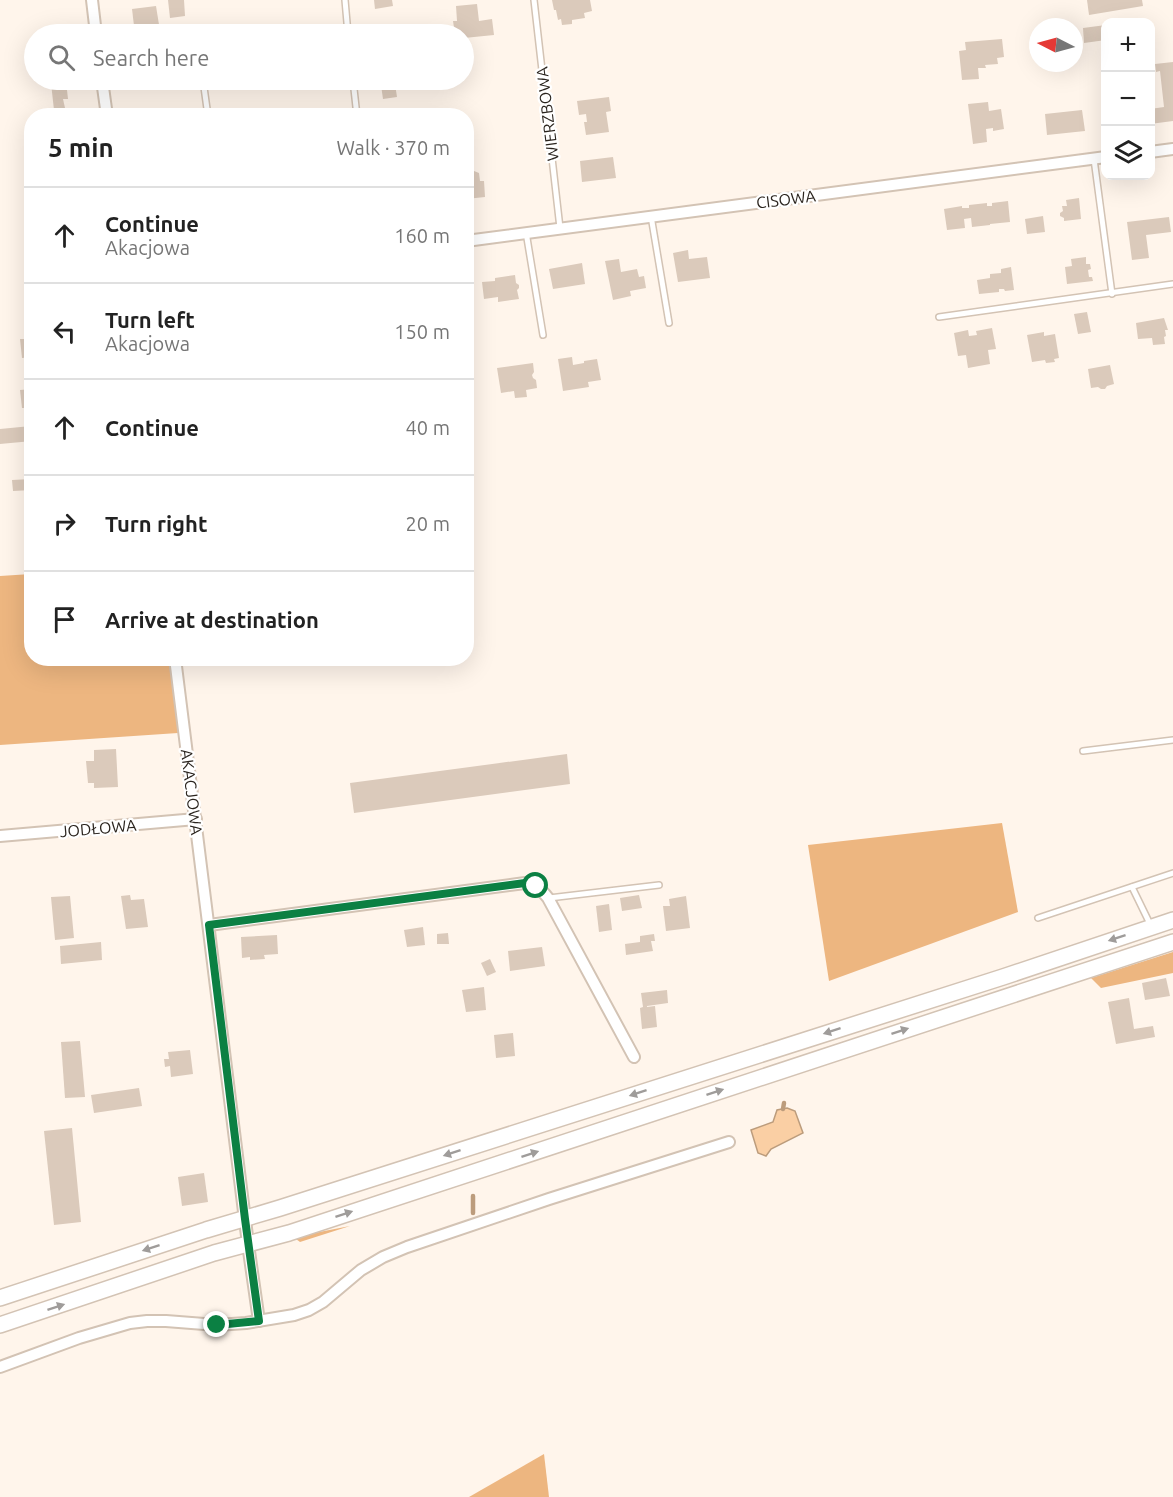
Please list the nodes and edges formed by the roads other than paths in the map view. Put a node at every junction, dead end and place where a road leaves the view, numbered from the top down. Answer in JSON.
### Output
{"nodes":[{"id":1,"x":92,"y":0,"type":"edge"},
{"id":2,"x":345,"y":0,"type":"edge"},
{"id":3,"x":534,"y":0,"type":"edge"},
{"id":4,"x":95,"y":24,"type":"edge"},
{"id":5,"x":347,"y":24,"type":"edge"},
{"id":6,"x":103,"y":90,"type":"edge"},
{"id":7,"x":204,"y":90,"type":"edge"},
{"id":8,"x":354,"y":90,"type":"edge"},
{"id":9,"x":106,"y":108,"type":"edge"},
{"id":10,"x":207,"y":108,"type":"edge"},
{"id":11,"x":356,"y":108,"type":"edge"},
{"id":12,"x":1173,"y":149,"type":"edge"},
{"id":13,"x":1155,"y":151,"type":"edge"},
{"id":14,"x":1100,"y":158,"type":"edge"},
{"id":15,"x":651,"y":216,"type":"junction"},
{"id":16,"x":560,"y":228,"type":"junction"},
{"id":17,"x":526,"y":232,"type":"junction"},
{"id":18,"x":474,"y":240,"type":"edge"},
{"id":19,"x":1173,"y":284,"type":"edge"},
{"id":20,"x":1112,"y":294,"type":"junction"},
{"id":21,"x":939,"y":317,"type":"dead end"},
{"id":22,"x":669,"y":323,"type":"dead end"},
{"id":23,"x":543,"y":335,"type":"dead end"},
{"id":24,"x":176,"y":666,"type":"edge"},
{"id":25,"x":1173,"y":740,"type":"edge"},
{"id":26,"x":1083,"y":751,"type":"dead end"},
{"id":27,"x":196,"y":819,"type":"junction"},
{"id":28,"x":0,"y":836,"type":"edge"},
{"id":29,"x":1173,"y":873,"type":"edge"},
{"id":30,"x":660,"y":885,"type":"dead end"},
{"id":31,"x":1132,"y":887,"type":"junction"},
{"id":32,"x":548,"y":898,"type":"junction"},
{"id":33,"x":1038,"y":918,"type":"dead end"},
{"id":34,"x":1173,"y":920,"type":"edge"},
{"id":35,"x":209,"y":925,"type":"junction"},
{"id":36,"x":1151,"y":927,"type":"junction"},
{"id":37,"x":1173,"y":942,"type":"edge"},
{"id":38,"x":634,"y":1057,"type":"dead end"},
{"id":39,"x":729,"y":1143,"type":"dead end"},
{"id":40,"x":245,"y":1219,"type":"junction"},
{"id":41,"x":248,"y":1244,"type":"junction"},
{"id":42,"x":0,"y":1298,"type":"edge"},
{"id":43,"x":259,"y":1321,"type":"junction"},
{"id":44,"x":0,"y":1325,"type":"edge"},
{"id":45,"x":0,"y":1367,"type":"edge"}],
"edges":[{"from":1,"to":4,"type":"street"},
{"from":2,"to":5,"type":"lane"},
{"from":3,"to":16,"type":"lane","name":"WIERZBOWA"},
{"from":6,"to":9,"type":"street"},
{"from":7,"to":10,"type":"lane"},
{"from":8,"to":11,"type":"lane"},
{"from":12,"to":13,"type":"street"},
{"from":14,"to":15,"type":"street","name":"CISOWA"},
{"from":14,"to":20,"type":"lane"},
{"from":15,"to":16,"type":"street","name":"CISOWA"},
{"from":15,"to":22,"type":"lane"},
{"from":16,"to":17,"type":"street","name":"CISOWA"},
{"from":17,"to":18,"type":"street","name":"CISOWA"},
{"from":17,"to":23,"type":"lane"},
{"from":19,"to":20,"type":"lane"},
{"from":20,"to":21,"type":"lane"},
{"from":24,"to":27,"type":"street","name":"AKACJOWA"},
{"from":25,"to":26,"type":"lane"},
{"from":27,"to":28,"type":"street","name":"JODŁOWA"},
{"from":27,"to":35,"type":"street","name":"AKACJOWA"},
{"from":29,"to":31,"type":"lane"},
{"from":30,"to":32,"type":"lane"},
{"from":31,"to":33,"type":"lane"},
{"from":31,"to":36,"type":"lane"},
{"from":32,"to":35,"type":"street"},
{"from":32,"to":38,"type":"street"},
{"from":34,"to":36,"type":"main road"},
{"from":35,"to":40,"type":"street","name":"AKACJOWA"},
{"from":36,"to":40,"type":"main road","one_way":true},
{"from":41,"to":37,"type":"main road","one_way":true},
{"from":39,"to":43,"type":"street"},
{"from":40,"to":41,"type":"street","name":"AKACJOWA"},
{"from":40,"to":42,"type":"main road","one_way":true},
{"from":41,"to":43,"type":"street","name":"AKACJOWA"},
{"from":44,"to":41,"type":"main road","one_way":true},
{"from":43,"to":45,"type":"street"}]}
